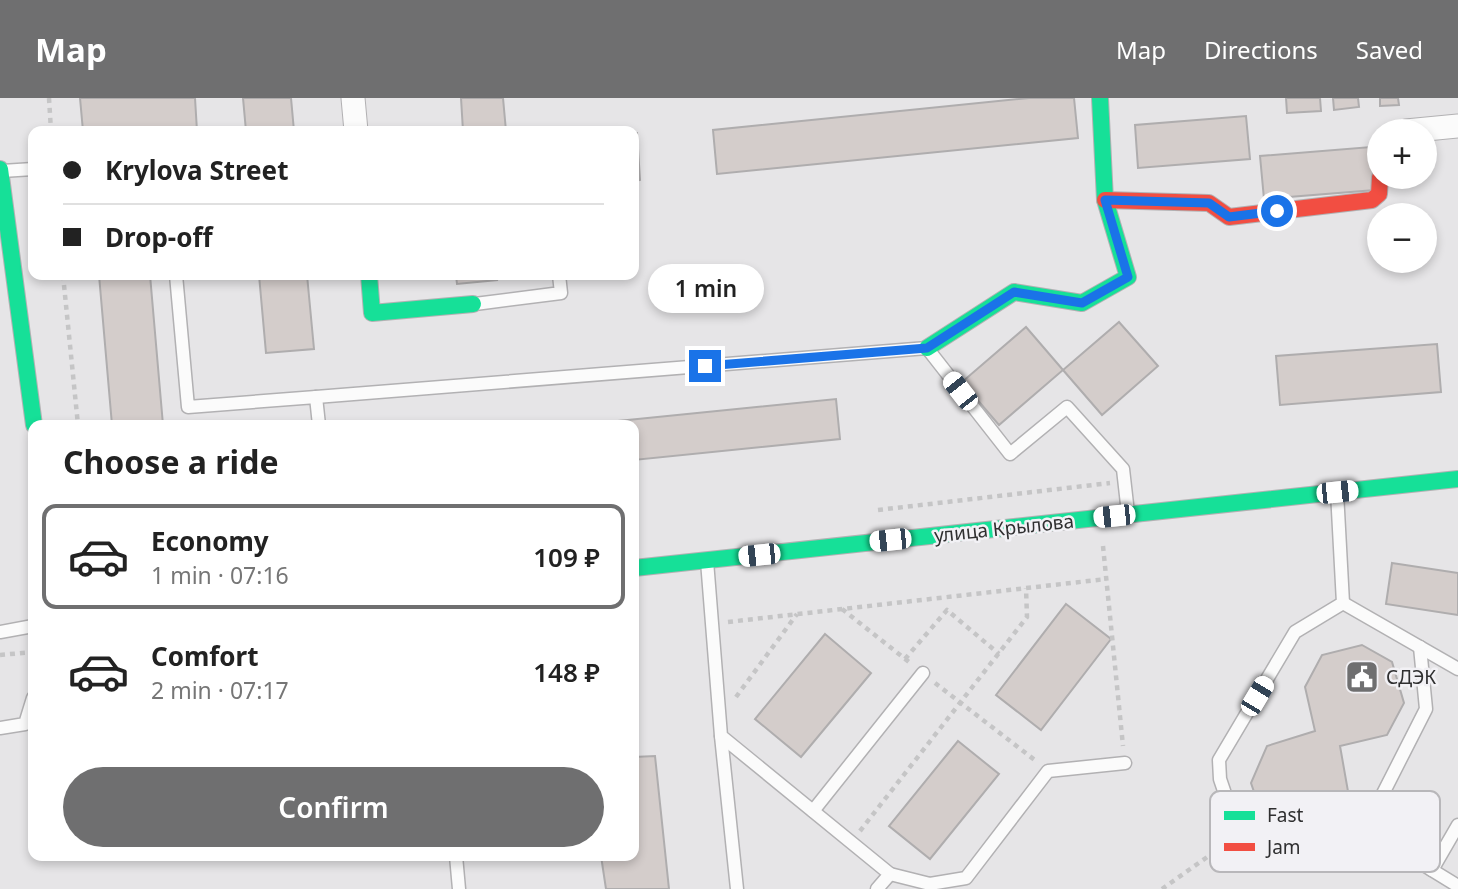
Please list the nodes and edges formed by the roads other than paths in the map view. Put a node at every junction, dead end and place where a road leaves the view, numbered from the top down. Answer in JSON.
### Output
{"nodes":[{"id":1,"x":353,"y":98,"type":"edge"},
{"id":2,"x":1101,"y":98,"type":"edge"},
{"id":3,"x":356,"y":126,"type":"edge"},
{"id":4,"x":1458,"y":126,"type":"edge"},
{"id":5,"x":1437,"y":128,"type":"edge"},
{"id":6,"x":28,"y":169,"type":"edge"},
{"id":7,"x":0,"y":170,"type":"edge"},
{"id":8,"x":1379,"y":189,"type":"edge"},
{"id":9,"x":1105,"y":200,"type":"junction"},
{"id":10,"x":6,"y":262,"type":"edge"},
{"id":11,"x":176,"y":280,"type":"edge"},
{"id":12,"x":369,"y":280,"type":"edge"},
{"id":13,"x":560,"y":280,"type":"edge"},
{"id":14,"x":473,"y":304,"type":"joint"},
{"id":15,"x":927,"y":348,"type":"junction"},
{"id":16,"x":316,"y":397,"type":"junction"},
{"id":17,"x":33,"y":420,"type":"edge"},
{"id":18,"x":318,"y":420,"type":"edge"},
{"id":19,"x":1458,"y":479,"type":"edge"},
{"id":20,"x":1337,"y":492,"type":"junction"},
{"id":21,"x":1128,"y":514,"type":"junction"},
{"id":22,"x":706,"y":560,"type":"junction"},
{"id":23,"x":639,"y":567,"type":"edge"},
{"id":24,"x":1343,"y":603,"type":"junction"},
{"id":25,"x":28,"y":627,"type":"edge"},
{"id":26,"x":0,"y":632,"type":"edge"},
{"id":27,"x":1419,"y":647,"type":"junction"},
{"id":28,"x":1458,"y":669,"type":"edge"},
{"id":29,"x":923,"y":673,"type":"road end"},
{"id":30,"x":28,"y":712,"type":"edge"},
{"id":31,"x":0,"y":728,"type":"edge"},
{"id":32,"x":721,"y":736,"type":"junction"},
{"id":33,"x":1125,"y":763,"type":"road end"},
{"id":34,"x":1224,"y":791,"type":"edge"},
{"id":35,"x":1383,"y":791,"type":"edge"},
{"id":36,"x":813,"y":811,"type":"junction"},
{"id":37,"x":1458,"y":825,"type":"edge"},
{"id":38,"x":1440,"y":856,"type":"edge"},
{"id":39,"x":456,"y":861,"type":"edge"},
{"id":40,"x":1435,"y":872,"type":"edge"},
{"id":41,"x":890,"y":874,"type":"junction"},
{"id":42,"x":1458,"y":886,"type":"edge"},
{"id":43,"x":459,"y":889,"type":"edge"},
{"id":44,"x":737,"y":889,"type":"edge"},
{"id":45,"x":877,"y":889,"type":"edge"}],
"edges":[{"from":1,"to":3,"type":"street"},
{"from":2,"to":9,"type":"street"},
{"from":4,"to":5,"type":"street"},
{"from":6,"to":7,"type":"lane"},
{"from":7,"to":10,"type":"street"},
{"from":8,"to":9,"type":"street"},
{"from":9,"to":15,"type":"street"},
{"from":10,"to":17,"type":"street"},
{"from":11,"to":16,"type":"lane"},
{"from":12,"to":14,"type":"street"},
{"from":13,"to":14,"type":"lane"},
{"from":15,"to":16,"type":"lane"},
{"from":15,"to":21,"type":"lane"},
{"from":16,"to":18,"type":"lane"},
{"from":19,"to":20,"type":"street","name":"улица Крылова"},
{"from":20,"to":21,"type":"street","name":"улица Крылова"},
{"from":20,"to":24,"type":"lane"},
{"from":21,"to":22,"type":"street","name":"улица Крылова"},
{"from":22,"to":23,"type":"street","name":"улица Крылова"},
{"from":22,"to":32,"type":"lane"},
{"from":24,"to":27,"type":"lane"},
{"from":24,"to":34,"type":"lane"},
{"from":25,"to":26,"type":"lane"},
{"from":27,"to":28,"type":"lane"},
{"from":27,"to":35,"type":"lane"},
{"from":29,"to":36,"type":"lane"},
{"from":30,"to":31,"type":"lane"},
{"from":32,"to":36,"type":"lane"},
{"from":32,"to":44,"type":"lane"},
{"from":33,"to":41,"type":"lane"},
{"from":36,"to":41,"type":"lane"},
{"from":37,"to":38,"type":"lane"},
{"from":39,"to":43,"type":"lane"},
{"from":40,"to":42,"type":"lane"},
{"from":41,"to":45,"type":"lane"}]}
